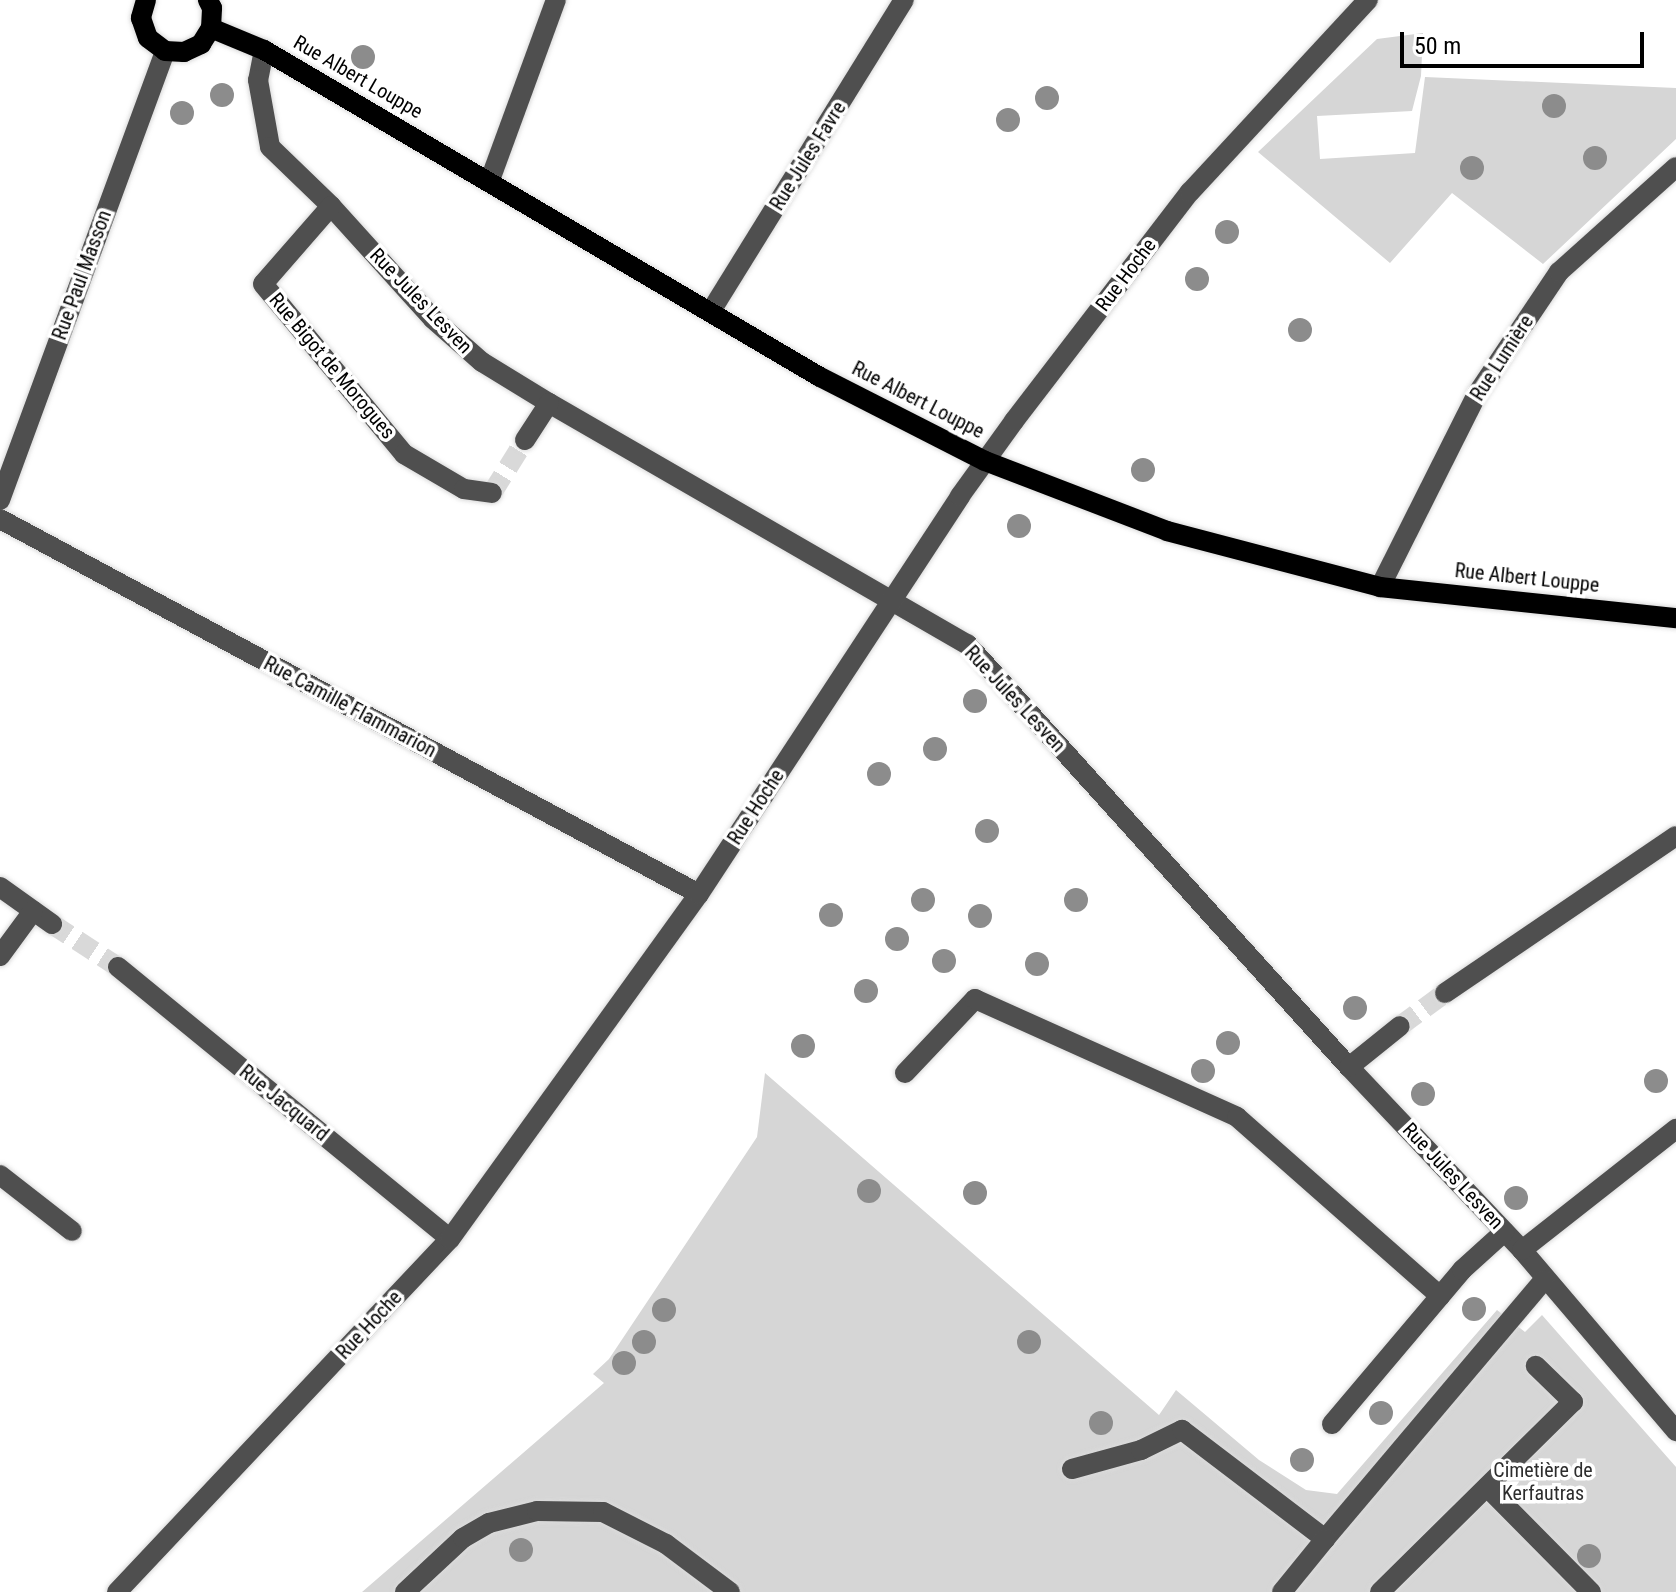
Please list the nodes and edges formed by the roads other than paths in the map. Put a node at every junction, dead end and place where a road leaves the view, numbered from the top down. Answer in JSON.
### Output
{"nodes":[{"id":1,"x":146,"y":0,"type":"edge"},
{"id":2,"x":208,"y":0,"type":"edge"},
{"id":3,"x":556,"y":0,"type":"edge"},
{"id":4,"x":904,"y":0,"type":"edge"},
{"id":5,"x":1368,"y":0,"type":"edge"},
{"id":6,"x":211,"y":28,"type":"junction"},
{"id":7,"x":264,"y":50,"type":"junction"},
{"id":8,"x":165,"y":51,"type":"junction"},
{"id":9,"x":1676,"y":167,"type":"edge"},
{"id":10,"x":490,"y":180,"type":"junction"},
{"id":11,"x":331,"y":206,"type":"junction"},
{"id":12,"x":711,"y":311,"type":"junction"},
{"id":13,"x":549,"y":403,"type":"junction"},
{"id":14,"x":525,"y":440,"type":"tunnel mouth"},
{"id":15,"x":985,"y":461,"type":"junction"},
{"id":16,"x":492,"y":493,"type":"dead end"},
{"id":17,"x":0,"y":500,"type":"edge"},
{"id":18,"x":0,"y":519,"type":"edge"},
{"id":19,"x":1380,"y":587,"type":"junction"},
{"id":20,"x":893,"y":598,"type":"junction"},
{"id":21,"x":1676,"y":618,"type":"edge"},
{"id":22,"x":1676,"y":836,"type":"edge"},
{"id":23,"x":0,"y":887,"type":"edge"},
{"id":24,"x":699,"y":894,"type":"junction"},
{"id":25,"x":33,"y":911,"type":"junction"},
{"id":26,"x":52,"y":924,"type":"tunnel mouth"},
{"id":27,"x":0,"y":956,"type":"edge"},
{"id":28,"x":118,"y":967,"type":"tunnel mouth"},
{"id":29,"x":1445,"y":993,"type":"tunnel mouth"},
{"id":30,"x":1400,"y":1026,"type":"tunnel mouth"},
{"id":31,"x":1349,"y":1067,"type":"junction"},
{"id":32,"x":905,"y":1073,"type":"dead end"},
{"id":33,"x":1676,"y":1129,"type":"edge"},
{"id":34,"x":0,"y":1175,"type":"edge"},
{"id":35,"x":72,"y":1231,"type":"dead end"},
{"id":36,"x":1504,"y":1232,"type":"junction"},
{"id":37,"x":450,"y":1239,"type":"junction"},
{"id":38,"x":1522,"y":1250,"type":"junction"},
{"id":39,"x":1544,"y":1280,"type":"junction"},
{"id":40,"x":1440,"y":1296,"type":"junction"},
{"id":41,"x":1536,"y":1366,"type":"dead end"},
{"id":42,"x":1332,"y":1424,"type":"dead end"},
{"id":43,"x":1676,"y":1431,"type":"edge"},
{"id":44,"x":1072,"y":1469,"type":"dead end"},
{"id":45,"x":1487,"y":1487,"type":"junction"},
{"id":46,"x":1325,"y":1539,"type":"junction"},
{"id":47,"x":117,"y":1592,"type":"edge"},
{"id":48,"x":405,"y":1592,"type":"edge"},
{"id":49,"x":730,"y":1592,"type":"edge"},
{"id":50,"x":1282,"y":1592,"type":"edge"},
{"id":51,"x":1380,"y":1592,"type":"edge"},
{"id":52,"x":1591,"y":1592,"type":"edge"}],
"edges":[{"from":1,"to":8,"type":"main road"},
{"from":2,"to":6,"type":"main road"},
{"from":3,"to":10,"type":"street"},
{"from":4,"to":12,"type":"street","name":"Rue Jules Favre"},
{"from":5,"to":15,"type":"street","name":"Rue Hoche"},
{"from":6,"to":7,"type":"main road","name":"Rue Albert Louppe"},
{"from":6,"to":8,"type":"main road"},
{"from":7,"to":10,"type":"main road","name":"Rue Albert Louppe"},
{"from":7,"to":11,"type":"street","name":"Rue Jules Lesven"},
{"from":8,"to":17,"type":"street","name":"Rue Paul Masson"},
{"from":9,"to":19,"type":"street","name":"Rue Lumière"},
{"from":10,"to":12,"type":"main road","name":"Rue Albert Louppe"},
{"from":11,"to":13,"type":"street","name":"Rue Jules Lesven"},
{"from":11,"to":16,"type":"street","name":"Rue Bigot de Morogues"},
{"from":12,"to":15,"type":"main road","name":"Rue Albert Louppe"},
{"from":13,"to":14,"type":"street"},
{"from":13,"to":20,"type":"street","name":"Rue Jules Lesven"},
{"from":15,"to":19,"type":"main road","name":"Rue Albert Louppe"},
{"from":15,"to":20,"type":"street","name":"Rue Hoche"},
{"from":18,"to":24,"type":"street","name":"Rue Camille Flammarion"},
{"from":19,"to":21,"type":"main road","name":"Rue Albert Louppe"},
{"from":20,"to":24,"type":"street","name":"Rue Hoche"},
{"from":20,"to":31,"type":"street","name":"Rue Jules Lesven"},
{"from":22,"to":29,"type":"street"},
{"from":23,"to":25,"type":"street"},
{"from":24,"to":37,"type":"street","name":"Rue Hoche"},
{"from":25,"to":26,"type":"street"},
{"from":25,"to":27,"type":"street"},
{"from":28,"to":37,"type":"street","name":"Rue Jacquard"},
{"from":30,"to":31,"type":"street"},
{"from":31,"to":36,"type":"street","name":"Rue Jules Lesven"},
{"from":32,"to":40,"type":"street"},
{"from":33,"to":38,"type":"street"},
{"from":34,"to":35,"type":"street"},
{"from":36,"to":38,"type":"street","name":"Rue Jules Lesven"},
{"from":36,"to":40,"type":"street"},
{"from":37,"to":47,"type":"street","name":"Rue Hoche"},
{"from":38,"to":39,"type":"street","name":"Rue Jules Lesven"},
{"from":39,"to":43,"type":"street","name":"Rue Jules Lesven"},
{"from":39,"to":46,"type":"street"},
{"from":40,"to":42,"type":"street"},
{"from":41,"to":45,"type":"street"},
{"from":44,"to":46,"type":"street"},
{"from":45,"to":51,"type":"street"},
{"from":45,"to":52,"type":"street"},
{"from":46,"to":50,"type":"street"},
{"from":48,"to":49,"type":"street"}]}
